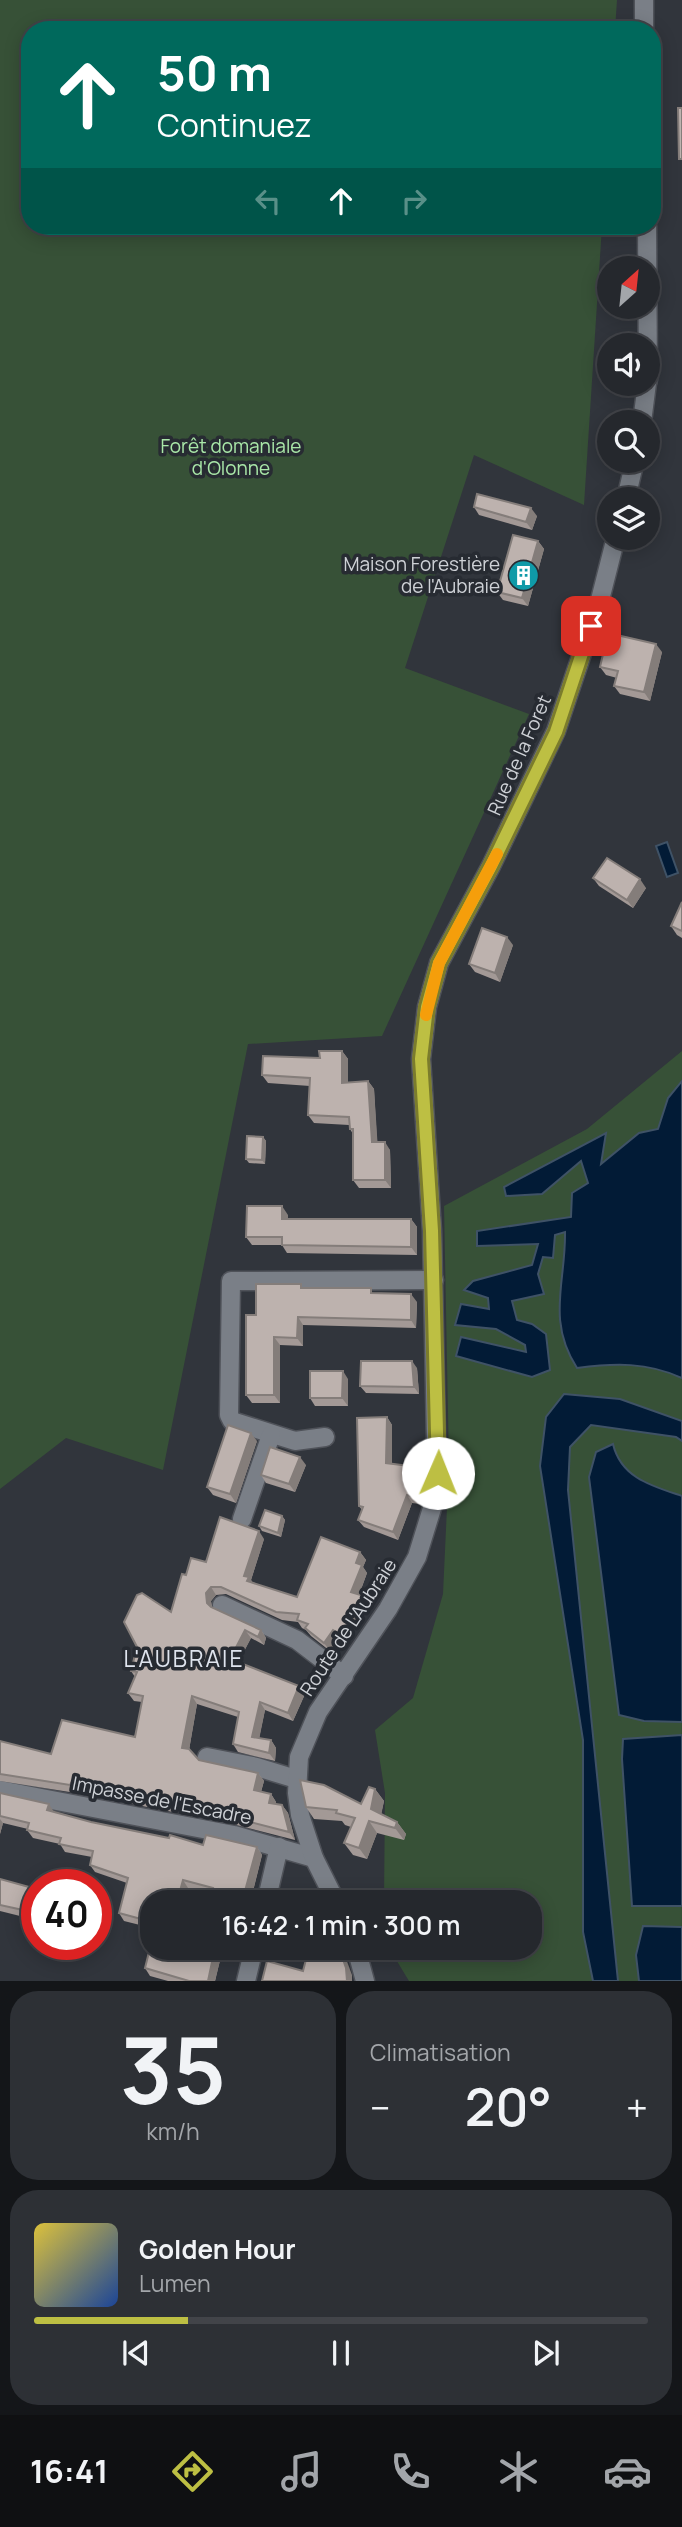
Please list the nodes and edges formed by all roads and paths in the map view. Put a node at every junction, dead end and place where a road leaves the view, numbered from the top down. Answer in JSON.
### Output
{"nodes":[{"id":1,"x":644,"y":0,"type":"edge"},
{"id":2,"x":644,"y":21,"type":"edge"},
{"id":3,"x":647,"y":235,"type":"edge"},
{"id":4,"x":647,"y":333,"type":"edge"},
{"id":5,"x":613,"y":550,"type":"edge"},
{"id":6,"x":432,"y":1231,"type":"joint"},
{"id":7,"x":434,"y":1280,"type":"junction"},
{"id":8,"x":271,"y":1435,"type":"junction"},
{"id":9,"x":325,"y":1437,"type":"dead end"},
{"id":10,"x":242,"y":1519,"type":"dead end"},
{"id":11,"x":222,"y":1605,"type":"dead end"},
{"id":12,"x":344,"y":1676,"type":"junction"},
{"id":13,"x":207,"y":1757,"type":"dead end"},
{"id":14,"x":296,"y":1779,"type":"junction"},
{"id":15,"x":0,"y":1790,"type":"edge"},
{"id":16,"x":279,"y":1847,"type":"junction"},
{"id":17,"x":314,"y":1858,"type":"junction"},
{"id":18,"x":269,"y":1890,"type":"edge"},
{"id":19,"x":330,"y":1890,"type":"edge"},
{"id":20,"x":251,"y":1960,"type":"edge"},
{"id":21,"x":359,"y":1960,"type":"edge"},
{"id":22,"x":246,"y":1981,"type":"edge"},
{"id":23,"x":365,"y":1981,"type":"edge"}],
"edges":[{"from":1,"to":2,"type":"street"},
{"from":3,"to":4,"type":"street"},
{"from":5,"to":6,"type":"street","name":"Rue de la Foret"},
{"from":6,"to":7,"type":"street","name":"Route de L'Aubraie"},
{"from":7,"to":8,"type":"street"},
{"from":7,"to":12,"type":"street","name":"Route de L'Aubraie"},
{"from":8,"to":9,"type":"street"},
{"from":8,"to":10,"type":"street"},
{"from":11,"to":12,"type":"street"},
{"from":12,"to":14,"type":"street","name":"Route de L'Aubraie"},
{"from":13,"to":14,"type":"street"},
{"from":14,"to":17,"type":"street","name":"Route de L'Aubraie"},
{"from":15,"to":16,"type":"street","name":"Impasse de l'Escadre"},
{"from":16,"to":17,"type":"street","name":"Impasse de l'Escadre"},
{"from":16,"to":18,"type":"street"},
{"from":17,"to":19,"type":"street","name":"Route de L'Aubraie"},
{"from":20,"to":22,"type":"street"},
{"from":21,"to":23,"type":"street"}]}
